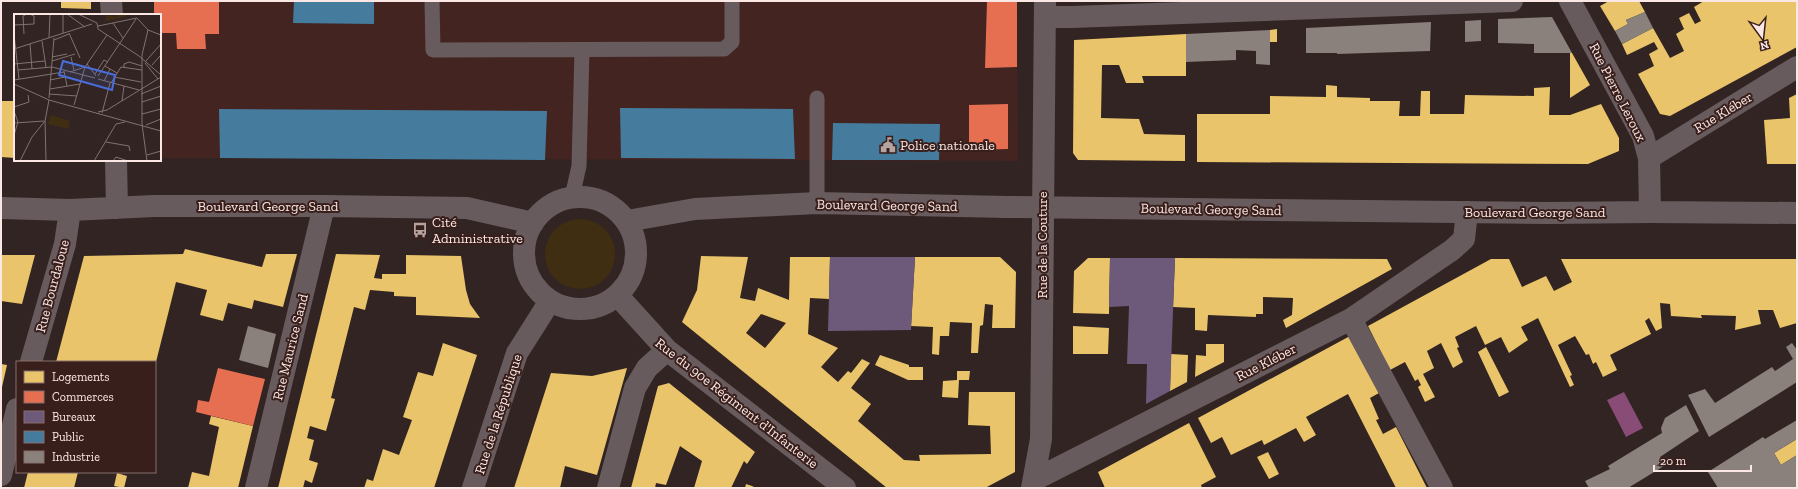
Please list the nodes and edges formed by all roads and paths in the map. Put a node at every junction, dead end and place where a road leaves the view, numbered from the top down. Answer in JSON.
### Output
{"nodes":[{"id":1,"x":112,"y":1,"type":"edge"},
{"id":2,"x":432,"y":1,"type":"edge"},
{"id":3,"x":732,"y":1,"type":"edge"},
{"id":4,"x":1512,"y":1,"type":"edge"},
{"id":5,"x":1570,"y":1,"type":"edge"},
{"id":6,"x":1045,"y":9,"type":"edge"},
{"id":7,"x":112,"y":14,"type":"edge"},
{"id":8,"x":582,"y":50,"type":"junction"},
{"id":9,"x":1797,"y":67,"type":"edge"},
{"id":10,"x":817,"y":98,"type":"dead end"},
{"id":11,"x":1649,"y":158,"type":"junction"},
{"id":12,"x":116,"y":161,"type":"edge"},
{"id":13,"x":572,"y":197,"type":"junction"},
{"id":14,"x":817,"y":203,"type":"junction"},
{"id":15,"x":324,"y":206,"type":"junction"},
{"id":16,"x":1042,"y":207,"type":"junction"},
{"id":17,"x":1,"y":208,"type":"edge"},
{"id":18,"x":117,"y":208,"type":"junction"},
{"id":19,"x":70,"y":210,"type":"junction"},
{"id":20,"x":1467,"y":212,"type":"junction"},
{"id":21,"x":1650,"y":212,"type":"junction"},
{"id":22,"x":1797,"y":212,"type":"edge"},
{"id":23,"x":627,"y":221,"type":"junction"},
{"id":24,"x":533,"y":223,"type":"junction"},
{"id":25,"x":618,"y":296,"type":"junction"},
{"id":26,"x":550,"y":301,"type":"junction"},
{"id":27,"x":1351,"y":318,"type":"junction"},
{"id":28,"x":667,"y":350,"type":"junction"},
{"id":29,"x":31,"y":361,"type":"edge"},
{"id":30,"x":11,"y":414,"type":"edge"},
{"id":31,"x":1,"y":475,"type":"edge"},
{"id":32,"x":1033,"y":484,"type":"edge"},
{"id":33,"x":256,"y":488,"type":"edge"},
{"id":34,"x":473,"y":488,"type":"edge"},
{"id":35,"x":608,"y":488,"type":"edge"},
{"id":36,"x":845,"y":488,"type":"edge"},
{"id":37,"x":1442,"y":488,"type":"edge"}],
"edges":[{"from":1,"to":7,"type":"street"},
{"from":2,"to":8,"type":"lane"},
{"from":3,"to":8,"type":"lane"},
{"from":4,"to":6,"type":"street"},
{"from":5,"to":11,"type":"street","name":"Rue Pierre Leroux"},
{"from":6,"to":16,"type":"street","name":"Rue de la Couture"},
{"from":8,"to":13,"type":"lane"},
{"from":9,"to":11,"type":"street","name":"Rue Kléber"},
{"from":10,"to":14,"type":"lane"},
{"from":11,"to":21,"type":"street","name":"Rue Pierre Leroux"},
{"from":12,"to":18,"type":"street"},
{"from":13,"to":23,"type":"street"},
{"from":13,"to":24,"type":"street"},
{"from":14,"to":16,"type":"street","name":"Boulevard George Sand"},
{"from":14,"to":23,"type":"street","name":"Boulevard George Sand"},
{"from":15,"to":18,"type":"street","name":"Boulevard George Sand"},
{"from":15,"to":24,"type":"street","name":"Boulevard George Sand"},
{"from":15,"to":33,"type":"street","name":"Rue Maurice Sand"},
{"from":16,"to":20,"type":"street","name":"Boulevard George Sand"},
{"from":16,"to":32,"type":"street","name":"Rue de la Couture"},
{"from":17,"to":19,"type":"street","name":"Boulevard George Sand"},
{"from":18,"to":19,"type":"street","name":"Boulevard George Sand"},
{"from":19,"to":29,"type":"street","name":"Rue Bourdaloue"},
{"from":20,"to":21,"type":"street","name":"Boulevard George Sand"},
{"from":20,"to":27,"type":"street","name":"Rue Kléber"},
{"from":21,"to":22,"type":"street","name":"Boulevard George Sand"},
{"from":23,"to":25,"type":"street"},
{"from":24,"to":26,"type":"street"},
{"from":25,"to":26,"type":"street"},
{"from":25,"to":28,"type":"street","name":"Rue du 90e Régiment d'Infanterie"},
{"from":26,"to":34,"type":"street","name":"Rue de la République"},
{"from":27,"to":32,"type":"street","name":"Rue Kléber"},
{"from":27,"to":37,"type":"street"},
{"from":28,"to":35,"type":"street"},
{"from":28,"to":36,"type":"street","name":"Rue du 90e Régiment d'Infanterie"},
{"from":30,"to":31,"type":"street"}]}
